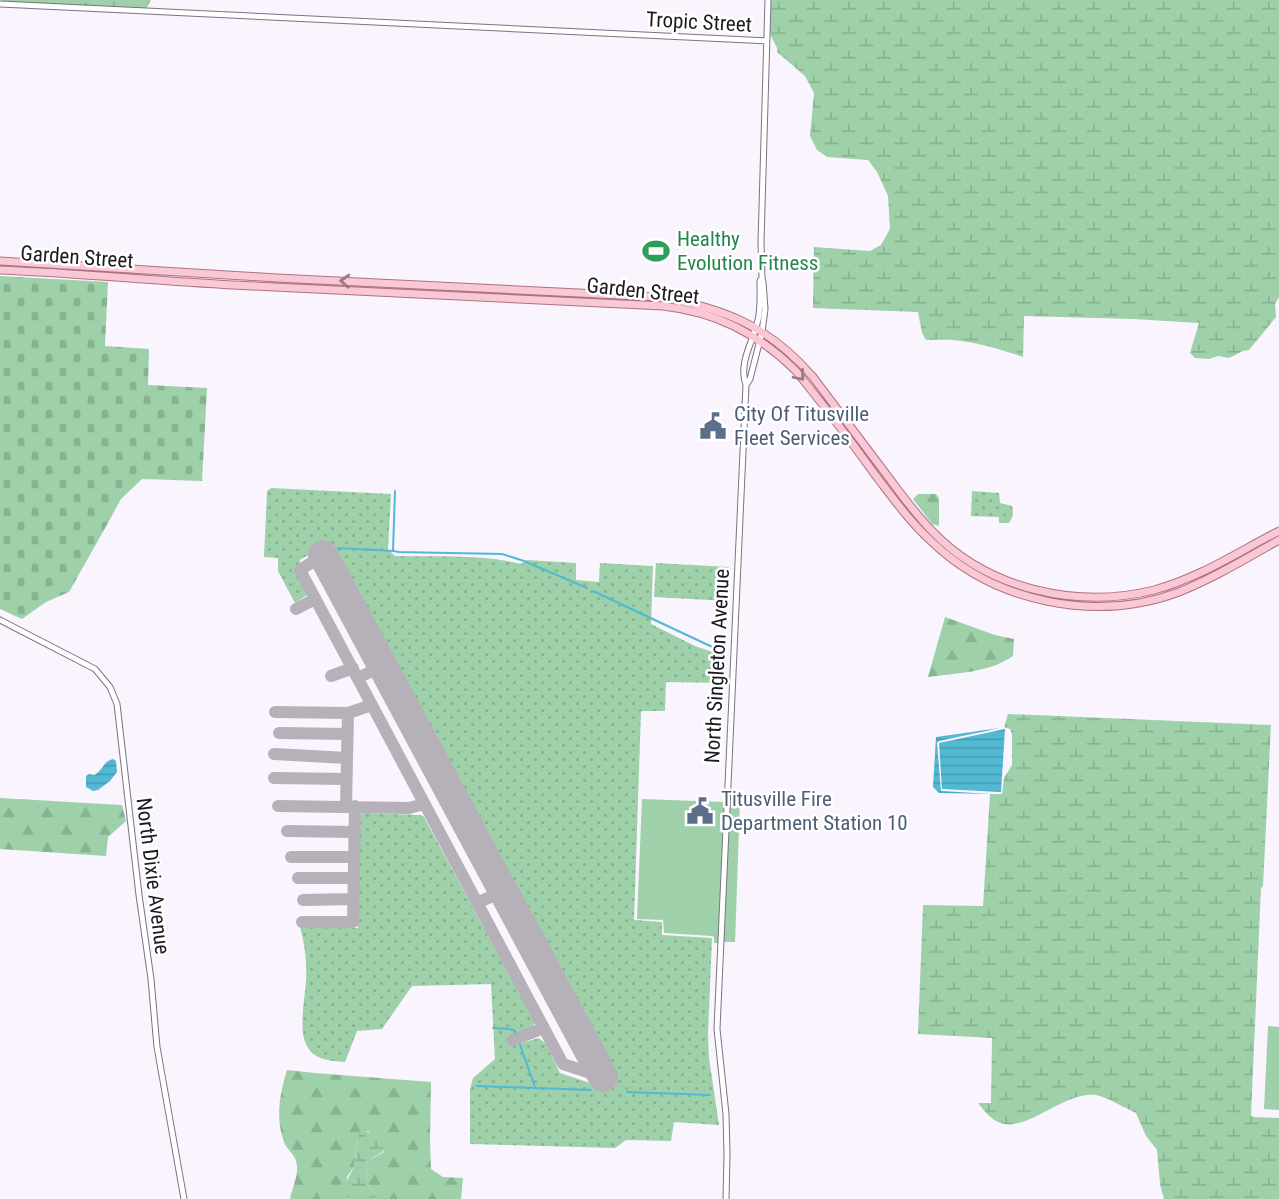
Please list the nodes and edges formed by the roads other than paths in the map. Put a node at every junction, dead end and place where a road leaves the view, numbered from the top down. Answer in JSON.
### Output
{"nodes":[{"id":1,"x":768,"y":0,"type":"edge"},
{"id":2,"x":0,"y":4,"type":"edge"},
{"id":3,"x":767,"y":41,"type":"junction"},
{"id":4,"x":0,"y":261,"type":"edge"},
{"id":5,"x":0,"y":270,"type":"edge"},
{"id":6,"x":230,"y":275,"type":"junction"},
{"id":7,"x":233,"y":285,"type":"junction"},
{"id":8,"x":758,"y":334,"type":"junction"},
{"id":9,"x":841,"y":429,"type":"junction"},
{"id":10,"x":862,"y":442,"type":"junction"},
{"id":11,"x":855,"y":447,"type":"junction"},
{"id":12,"x":875,"y":459,"type":"junction"},
{"id":13,"x":1279,"y":531,"type":"edge"},
{"id":14,"x":1279,"y":540,"type":"edge"},
{"id":15,"x":0,"y":620,"type":"edge"},
{"id":16,"x":184,"y":1199,"type":"edge"},
{"id":17,"x":726,"y":1199,"type":"edge"}],
"edges":[{"from":1,"to":3,"type":"street","name":"North Singleton Avenue"},
{"from":2,"to":3,"type":"street","name":"Tropic Street"},
{"from":3,"to":8,"type":"street","name":"North Singleton Avenue"},
{"from":4,"to":6,"type":"main road","name":"Garden Street"},
{"from":5,"to":7,"type":"main road","name":"Garden Street"},
{"from":6,"to":7,"type":"main road"},
{"from":8,"to":6,"type":"main road","name":"Garden Street","one_way":true},
{"from":7,"to":8,"type":"main road","name":"Garden Street"},
{"from":8,"to":9,"type":"main road","name":"Garden Street","one_way":true},
{"from":8,"to":10,"type":"main road","name":"Garden Street"},
{"from":8,"to":17,"type":"street","name":"North Singleton Avenue"},
{"from":9,"to":10,"type":"main road"},
{"from":9,"to":11,"type":"main road","name":"Garden Street"},
{"from":10,"to":12,"type":"main road","name":"Garden Street"},
{"from":11,"to":12,"type":"main road"},
{"from":11,"to":14,"type":"main road","name":"Garden Street"},
{"from":12,"to":13,"type":"main road","name":"Garden Street"},
{"from":15,"to":16,"type":"street","name":"North Dixie Avenue"}]}
